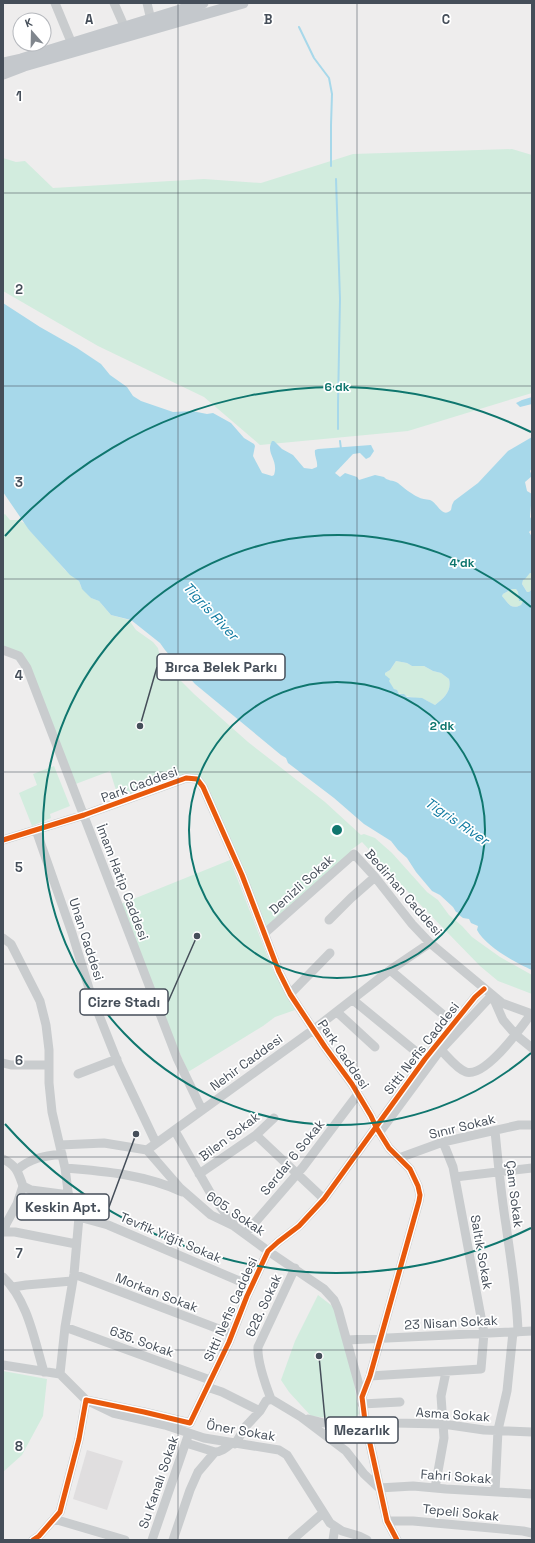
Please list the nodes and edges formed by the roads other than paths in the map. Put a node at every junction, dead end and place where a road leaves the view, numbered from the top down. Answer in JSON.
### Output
{"nodes":[{"id":1,"x":55,"y":3,"type":"edge"},
{"id":2,"x":114,"y":3,"type":"edge"},
{"id":3,"x":147,"y":3,"type":"edge"},
{"id":4,"x":203,"y":3,"type":"edge"},
{"id":5,"x":243,"y":3,"type":"edge"},
{"id":6,"x":177,"y":6,"type":"edge"},
{"id":7,"x":151,"y":20,"type":"junction"},
{"id":8,"x":125,"y":28,"type":"junction"},
{"id":9,"x":72,"y":44,"type":"junction"},
{"id":10,"x":3,"y":63,"type":"edge"},
{"id":11,"x":3,"y":74,"type":"edge"},
{"id":12,"x":3,"y":650,"type":"edge"},
{"id":13,"x":84,"y":815,"type":"junction"},
{"id":14,"x":36,"y":830,"type":"junction"},
{"id":15,"x":3,"y":840,"type":"edge"},
{"id":16,"x":354,"y":854,"type":"joint"},
{"id":17,"x":375,"y":877,"type":"junction"},
{"id":18,"x":329,"y":920,"type":"dead end"},
{"id":19,"x":264,"y":933,"type":"junction"},
{"id":20,"x":3,"y":938,"type":"edge"},
{"id":21,"x":430,"y":943,"type":"junction"},
{"id":22,"x":330,"y":953,"type":"dead end"},
{"id":23,"x":390,"y":970,"type":"junction"},
{"id":24,"x":484,"y":989,"type":"junction"},
{"id":25,"x":290,"y":994,"type":"junction"},
{"id":26,"x":492,"y":995,"type":"junction"},
{"id":27,"x":353,"y":1000,"type":"junction"},
{"id":28,"x":337,"y":1012,"type":"junction"},
{"id":29,"x":531,"y":1014,"type":"edge"},
{"id":30,"x":453,"y":1023,"type":"junction"},
{"id":31,"x":313,"y":1030,"type":"junction"},
{"id":32,"x":516,"y":1035,"type":"junction"},
{"id":33,"x":375,"y":1047,"type":"dead end"},
{"id":34,"x":532,"y":1048,"type":"edge"},
{"id":35,"x":440,"y":1050,"type":"junction"},
{"id":36,"x":116,"y":1059,"type":"junction"},
{"id":37,"x":425,"y":1059,"type":"junction"},
{"id":38,"x":3,"y":1063,"type":"edge"},
{"id":39,"x":49,"y":1065,"type":"junction"},
{"id":40,"x":78,"y":1074,"type":"dead end"},
{"id":41,"x":358,"y":1094,"type":"junction"},
{"id":42,"x":202,"y":1110,"type":"junction"},
{"id":43,"x":274,"y":1118,"type":"dead end"},
{"id":44,"x":532,"y":1125,"type":"edge"},
{"id":45,"x":377,"y":1130,"type":"junction"},
{"id":46,"x":174,"y":1131,"type":"junction"},
{"id":47,"x":495,"y":1131,"type":"junction"},
{"id":48,"x":256,"y":1135,"type":"junction"},
{"id":49,"x":444,"y":1142,"type":"junction"},
{"id":50,"x":156,"y":1143,"type":"junction"},
{"id":51,"x":61,"y":1149,"type":"junction"},
{"id":52,"x":147,"y":1150,"type":"junction"},
{"id":53,"x":399,"y":1158,"type":"junction"},
{"id":54,"x":3,"y":1159,"type":"edge"},
{"id":55,"x":65,"y":1168,"type":"junction"},
{"id":56,"x":532,"y":1168,"type":"edge"},
{"id":57,"x":17,"y":1170,"type":"junction"},
{"id":58,"x":499,"y":1172,"type":"junction"},
{"id":59,"x":199,"y":1174,"type":"junction"},
{"id":60,"x":296,"y":1174,"type":"junction"},
{"id":61,"x":455,"y":1177,"type":"junction"},
{"id":62,"x":24,"y":1186,"type":"junction"},
{"id":63,"x":69,"y":1195,"type":"junction"},
{"id":64,"x":190,"y":1197,"type":"junction"},
{"id":65,"x":324,"y":1199,"type":"junction"},
{"id":66,"x":79,"y":1217,"type":"junction"},
{"id":67,"x":234,"y":1226,"type":"junction"},
{"id":68,"x":4,"y":1232,"type":"edge"},
{"id":69,"x":245,"y":1234,"type":"junction"},
{"id":70,"x":76,"y":1244,"type":"junction"},
{"id":71,"x":268,"y":1251,"type":"junction"},
{"id":72,"x":295,"y":1268,"type":"junction"},
{"id":73,"x":3,"y":1277,"type":"edge"},
{"id":74,"x":73,"y":1278,"type":"junction"},
{"id":75,"x":251,"y":1286,"type":"junction"},
{"id":76,"x":13,"y":1287,"type":"junction"},
{"id":77,"x":65,"y":1327,"type":"junction"},
{"id":78,"x":532,"y":1331,"type":"edge"},
{"id":79,"x":515,"y":1332,"type":"junction"},
{"id":80,"x":484,"y":1333,"type":"junction"},
{"id":81,"x":232,"y":1334,"type":"junction"},
{"id":82,"x":380,"y":1339,"type":"junction"},
{"id":83,"x":347,"y":1340,"type":"junction"},
{"id":84,"x":3,"y":1365,"type":"edge"},
{"id":85,"x":44,"y":1372,"type":"junction"},
{"id":86,"x":446,"y":1372,"type":"junction"},
{"id":87,"x":60,"y":1374,"type":"junction"},
{"id":88,"x":370,"y":1376,"type":"junction"},
{"id":89,"x":208,"y":1384,"type":"junction"},
{"id":90,"x":86,"y":1400,"type":"junction"},
{"id":91,"x":271,"y":1400,"type":"junction"},
{"id":92,"x":362,"y":1400,"type":"junction"},
{"id":93,"x":400,"y":1402,"type":"dead end"},
{"id":94,"x":260,"y":1411,"type":"junction"},
{"id":95,"x":301,"y":1417,"type":"junction"},
{"id":96,"x":365,"y":1421,"type":"junction"},
{"id":97,"x":443,"y":1424,"type":"junction"},
{"id":98,"x":498,"y":1430,"type":"junction"},
{"id":99,"x":532,"y":1432,"type":"edge"},
{"id":100,"x":189,"y":1433,"type":"junction"},
{"id":101,"x":186,"y":1443,"type":"junction"},
{"id":102,"x":233,"y":1443,"type":"junction"},
{"id":103,"x":215,"y":1452,"type":"junction"},
{"id":104,"x":379,"y":1488,"type":"junction"},
{"id":105,"x":435,"y":1488,"type":"junction"},
{"id":106,"x":496,"y":1492,"type":"junction"},
{"id":107,"x":532,"y":1494,"type":"edge"},
{"id":108,"x":323,"y":1513,"type":"junction"},
{"id":109,"x":54,"y":1519,"type":"junction"},
{"id":110,"x":387,"y":1521,"type":"junction"},
{"id":111,"x":335,"y":1527,"type":"junction"},
{"id":112,"x":532,"y":1533,"type":"edge"},
{"id":113,"x":39,"y":1539,"type":"edge"},
{"id":114,"x":125,"y":1540,"type":"edge"},
{"id":115,"x":152,"y":1540,"type":"edge"},
{"id":116,"x":173,"y":1540,"type":"edge"},
{"id":117,"x":292,"y":1540,"type":"edge"},
{"id":118,"x":333,"y":1540,"type":"edge"},
{"id":119,"x":367,"y":1540,"type":"edge"},
{"id":120,"x":397,"y":1540,"type":"edge"}],
"edges":[{"from":1,"to":9,"type":"street"},
{"from":2,"to":8,"type":"street"},
{"from":3,"to":7,"type":"street"},
{"from":4,"to":6,"type":"main road"},
{"from":5,"to":11,"type":"main road"},
{"from":6,"to":7,"type":"main road"},
{"from":7,"to":8,"type":"main road"},
{"from":8,"to":9,"type":"main road"},
{"from":9,"to":10,"type":"main road"},
{"from":12,"to":13,"type":"street","name":"İmam Hatip Caddesi"},
{"from":13,"to":14,"type":"street","name":"Park Caddesi"},
{"from":13,"to":19,"type":"street","name":"Park Caddesi"},
{"from":13,"to":42,"type":"street","name":"İmam Hatip Caddesi"},
{"from":14,"to":15,"type":"street","name":"Park Caddesi"},
{"from":14,"to":36,"type":"street","name":"Unan Caddesi"},
{"from":16,"to":17,"type":"street","name":"Bedirhan Caddesi"},
{"from":16,"to":19,"type":"street","name":"Denizli Sokak"},
{"from":17,"to":18,"type":"street"},
{"from":17,"to":21,"type":"street","name":"Bedirhan Caddesi"},
{"from":19,"to":25,"type":"street","name":"Park Caddesi"},
{"from":20,"to":39,"type":"street"},
{"from":21,"to":23,"type":"street","name":"Nehir Caddesi"},
{"from":21,"to":24,"type":"street","name":"Bedirhan Caddesi"},
{"from":22,"to":25,"type":"street"},
{"from":23,"to":27,"type":"street","name":"Nehir Caddesi"},
{"from":23,"to":30,"type":"street"},
{"from":24,"to":26,"type":"street","name":"Bedirhan Caddesi"},
{"from":24,"to":30,"type":"street","name":"Sitti Nefis Caddesi"},
{"from":25,"to":31,"type":"street","name":"Park Caddesi"},
{"from":26,"to":29,"type":"street","name":"Bedirhan Caddesi"},
{"from":26,"to":32,"type":"street"},
{"from":26,"to":35,"type":"street"},
{"from":27,"to":28,"type":"street","name":"Nehir Caddesi"},
{"from":27,"to":37,"type":"street"},
{"from":28,"to":31,"type":"street","name":"Nehir Caddesi"},
{"from":28,"to":33,"type":"street"},
{"from":29,"to":32,"type":"street"},
{"from":30,"to":37,"type":"street","name":"Sitti Nefis Caddesi"},
{"from":31,"to":41,"type":"street","name":"Park Caddesi"},
{"from":31,"to":42,"type":"street","name":"Nehir Caddesi"},
{"from":32,"to":34,"type":"street"},
{"from":32,"to":35,"type":"street"},
{"from":35,"to":45,"type":"street"},
{"from":36,"to":40,"type":"street"},
{"from":36,"to":50,"type":"street","name":"Unan Caddesi"},
{"from":37,"to":45,"type":"street","name":"Sitti Nefis Caddesi"},
{"from":38,"to":39,"type":"street"},
{"from":39,"to":51,"type":"street"},
{"from":41,"to":45,"type":"street","name":"Park Caddesi"},
{"from":41,"to":60,"type":"street","name":"Serdar 6 Sokak"},
{"from":42,"to":46,"type":"street","name":"Nehir Caddesi"},
{"from":43,"to":48,"type":"street","name":"Bilen Sokak"},
{"from":44,"to":47,"type":"street","name":"Sınır Sokak"},
{"from":45,"to":53,"type":"street","name":"Park Caddesi"},
{"from":45,"to":65,"type":"street","name":"Sitti Nefis Caddesi"},
{"from":46,"to":50,"type":"street","name":"Nehir Caddesi"},
{"from":46,"to":59,"type":"street"},
{"from":47,"to":49,"type":"street","name":"Sınır Sokak"},
{"from":47,"to":58,"type":"street","name":"Çam Sokak"},
{"from":48,"to":59,"type":"street","name":"Bilen Sokak"},
{"from":48,"to":60,"type":"street"},
{"from":49,"to":53,"type":"street","name":"Sınır Sokak"},
{"from":49,"to":61,"type":"street","name":"Saltık Sokak"},
{"from":50,"to":52,"type":"street","name":"Nehir Caddesi"},
{"from":51,"to":52,"type":"street"},
{"from":51,"to":55,"type":"street"},
{"from":51,"to":57,"type":"street"},
{"from":52,"to":64,"type":"street","name":"605. Sokak"},
{"from":53,"to":82,"type":"street","name":"Park Caddesi"},
{"from":54,"to":57,"type":"street"},
{"from":55,"to":63,"type":"street"},
{"from":55,"to":64,"type":"street"},
{"from":56,"to":58,"type":"street"},
{"from":57,"to":62,"type":"street"},
{"from":58,"to":61,"type":"street"},
{"from":58,"to":79,"type":"street","name":"Çam Sokak"},
{"from":59,"to":67,"type":"street"},
{"from":60,"to":65,"type":"street"},
{"from":60,"to":69,"type":"street","name":"Serdar 6 Sokak"},
{"from":61,"to":80,"type":"street","name":"Saltık Sokak"},
{"from":62,"to":63,"type":"street"},
{"from":62,"to":68,"type":"street"},
{"from":63,"to":66,"type":"street"},
{"from":64,"to":67,"type":"street","name":"605. Sokak"},
{"from":65,"to":71,"type":"street","name":"Sitti Nefis Caddesi"},
{"from":66,"to":70,"type":"street"},
{"from":66,"to":75,"type":"street","name":"Tevfik Yiğit Sokak"},
{"from":67,"to":69,"type":"street","name":"605. Sokak"},
{"from":68,"to":70,"type":"street"},
{"from":69,"to":71,"type":"street","name":"605. Sokak"},
{"from":70,"to":74,"type":"street"},
{"from":71,"to":72,"type":"street","name":"605. Sokak"},
{"from":71,"to":75,"type":"street","name":"Sitti Nefis Caddesi"},
{"from":72,"to":83,"type":"street","name":"605. Sokak"},
{"from":72,"to":91,"type":"street","name":"628. Sokak"},
{"from":73,"to":76,"type":"street"},
{"from":74,"to":76,"type":"street"},
{"from":74,"to":77,"type":"street"},
{"from":74,"to":81,"type":"street","name":"Morkan Sokak"},
{"from":75,"to":81,"type":"street","name":"Sitti Nefis Caddesi"},
{"from":76,"to":85,"type":"street"},
{"from":77,"to":87,"type":"street"},
{"from":77,"to":89,"type":"street","name":"635. Sokak"},
{"from":78,"to":79,"type":"street","name":"23 Nisan Sokak"},
{"from":79,"to":80,"type":"street","name":"23 Nisan Sokak"},
{"from":79,"to":98,"type":"street","name":"Çam Sokak"},
{"from":80,"to":82,"type":"street","name":"23 Nisan Sokak"},
{"from":80,"to":86,"type":"street","name":"Saltık Sokak"},
{"from":81,"to":89,"type":"street","name":"Sitti Nefis Caddesi"},
{"from":82,"to":83,"type":"street","name":"23 Nisan Sokak"},
{"from":82,"to":88,"type":"street","name":"Park Caddesi"},
{"from":83,"to":92,"type":"street","name":"605. Sokak"},
{"from":84,"to":85,"type":"street"},
{"from":85,"to":87,"type":"street"},
{"from":86,"to":88,"type":"street"},
{"from":86,"to":97,"type":"street"},
{"from":87,"to":90,"type":"street","name":"Öner Sokak"},
{"from":88,"to":92,"type":"street","name":"Park Caddesi"},
{"from":89,"to":90,"type":"street","name":"Sitti Nefis Caddesi"},
{"from":89,"to":94,"type":"street","name":"635. Sokak"},
{"from":90,"to":100,"type":"street","name":"Öner Sokak"},
{"from":90,"to":109,"type":"street"},
{"from":91,"to":94,"type":"street"},
{"from":91,"to":95,"type":"street"},
{"from":92,"to":93,"type":"street"},
{"from":92,"to":96,"type":"street"},
{"from":94,"to":102,"type":"street"},
{"from":95,"to":96,"type":"street","name":"Asma Sokak"},
{"from":95,"to":104,"type":"street"},
{"from":96,"to":97,"type":"street","name":"Asma Sokak"},
{"from":96,"to":104,"type":"street"},
{"from":97,"to":98,"type":"street","name":"Asma Sokak"},
{"from":97,"to":105,"type":"street"},
{"from":98,"to":99,"type":"street","name":"Asma Sokak"},
{"from":98,"to":106,"type":"street","name":"Çam Sokak"},
{"from":100,"to":101,"type":"street","name":"Su Kanalı Sokak"},
{"from":100,"to":102,"type":"street","name":"Öner Sokak"},
{"from":101,"to":103,"type":"street"},
{"from":101,"to":115,"type":"street","name":"Su Kanalı Sokak"},
{"from":102,"to":103,"type":"street"},
{"from":102,"to":108,"type":"street","name":"Öner Sokak"},
{"from":103,"to":116,"type":"street"},
{"from":104,"to":105,"type":"street","name":"Fahri Sokak"},
{"from":104,"to":110,"type":"street"},
{"from":105,"to":106,"type":"street","name":"Fahri Sokak"},
{"from":106,"to":107,"type":"street","name":"Fahri Sokak"},
{"from":108,"to":111,"type":"street","name":"Öner Sokak"},
{"from":108,"to":117,"type":"street"},
{"from":109,"to":113,"type":"street"},
{"from":109,"to":114,"type":"street"},
{"from":110,"to":112,"type":"street","name":"Tepeli Sokak"},
{"from":110,"to":120,"type":"street"},
{"from":111,"to":118,"type":"street"},
{"from":111,"to":119,"type":"street","name":"Öner Sokak"}]}
